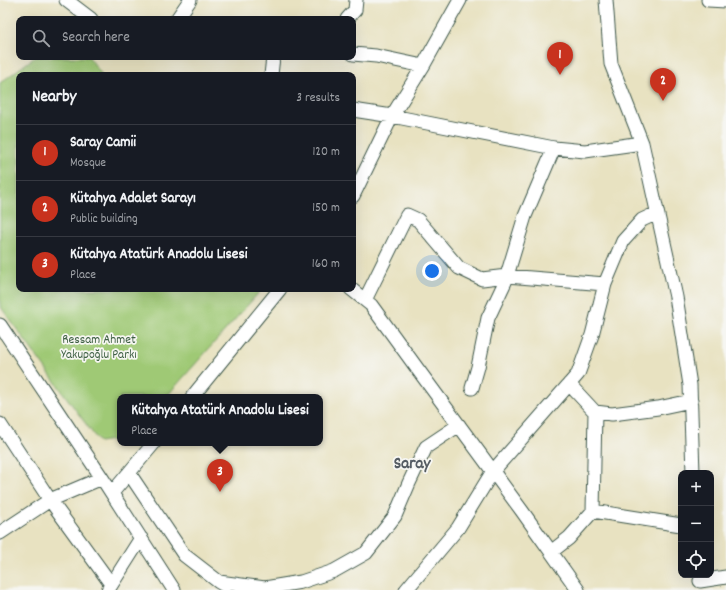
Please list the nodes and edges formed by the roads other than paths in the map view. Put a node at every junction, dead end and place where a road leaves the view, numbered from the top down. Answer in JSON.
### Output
{"nodes":[{"id":1,"x":66,"y":0,"type":"edge"},
{"id":2,"x":190,"y":0,"type":"edge"},
{"id":3,"x":356,"y":0,"type":"edge"},
{"id":4,"x":460,"y":0,"type":"edge"},
{"id":5,"x":606,"y":0,"type":"edge"},
{"id":6,"x":708,"y":0,"type":"edge"},
{"id":7,"x":726,"y":2,"type":"edge"},
{"id":8,"x":87,"y":16,"type":"edge"},
{"id":9,"x":179,"y":16,"type":"edge"},
{"id":10,"x":350,"y":16,"type":"edge"},
{"id":11,"x":356,"y":54,"type":"edge"},
{"id":12,"x":273,"y":60,"type":"edge"},
{"id":13,"x":423,"y":66,"type":"junction"},
{"id":14,"x":271,"y":72,"type":"edge"},
{"id":15,"x":356,"y":110,"type":"edge"},
{"id":16,"x":392,"y":116,"type":"junction"},
{"id":17,"x":642,"y":143,"type":"junction"},
{"id":18,"x":554,"y":148,"type":"junction"},
{"id":19,"x":356,"y":190,"type":"edge"},
{"id":20,"x":657,"y":213,"type":"junction"},
{"id":21,"x":507,"y":276,"type":"junction"},
{"id":22,"x":605,"y":284,"type":"junction"},
{"id":23,"x":278,"y":292,"type":"edge"},
{"id":24,"x":355,"y":292,"type":"edge"},
{"id":25,"x":365,"y":300,"type":"junction"},
{"id":26,"x":0,"y":324,"type":"edge"},
{"id":27,"x":569,"y":384,"type":"junction"},
{"id":28,"x":472,"y":388,"type":"dead end"},
{"id":29,"x":194,"y":394,"type":"edge"},
{"id":30,"x":690,"y":401,"type":"junction"},
{"id":31,"x":595,"y":412,"type":"junction"},
{"id":32,"x":0,"y":424,"type":"edge"},
{"id":33,"x":459,"y":425,"type":"junction"},
{"id":34,"x":152,"y":446,"type":"edge"},
{"id":35,"x":693,"y":470,"type":"edge"},
{"id":36,"x":493,"y":471,"type":"junction"},
{"id":37,"x":129,"y":473,"type":"junction"},
{"id":38,"x":102,"y":478,"type":"junction"},
{"id":39,"x":112,"y":493,"type":"junction"},
{"id":40,"x":50,"y":500,"type":"junction"},
{"id":41,"x":593,"y":510,"type":"junction"},
{"id":42,"x":678,"y":524,"type":"edge"},
{"id":43,"x":0,"y":533,"type":"edge"},
{"id":44,"x":141,"y":538,"type":"junction"},
{"id":45,"x":551,"y":552,"type":"junction"},
{"id":46,"x":726,"y":577,"type":"edge"},
{"id":47,"x":219,"y":582,"type":"junction"},
{"id":48,"x":697,"y":582,"type":"edge"},
{"id":49,"x":109,"y":587,"type":"edge"},
{"id":50,"x":174,"y":590,"type":"edge"},
{"id":51,"x":232,"y":590,"type":"edge"},
{"id":52,"x":406,"y":590,"type":"edge"},
{"id":53,"x":578,"y":590,"type":"edge"}],
"edges":[{"from":1,"to":8,"type":"street"},
{"from":2,"to":9,"type":"street"},
{"from":3,"to":10,"type":"street"},
{"from":4,"to":13,"type":"street"},
{"from":5,"to":17,"type":"street"},
{"from":6,"to":7,"type":"street"},
{"from":11,"to":13,"type":"street"},
{"from":12,"to":14,"type":"street"},
{"from":13,"to":16,"type":"street"},
{"from":15,"to":16,"type":"street"},
{"from":16,"to":18,"type":"street"},
{"from":16,"to":19,"type":"street"},
{"from":17,"to":18,"type":"street"},
{"from":17,"to":20,"type":"street"},
{"from":18,"to":21,"type":"street"},
{"from":20,"to":22,"type":"street"},
{"from":20,"to":30,"type":"street"},
{"from":21,"to":22,"type":"street"},
{"from":21,"to":25,"type":"street"},
{"from":21,"to":28,"type":"street"},
{"from":22,"to":27,"type":"street"},
{"from":23,"to":29,"type":"street"},
{"from":24,"to":25,"type":"street"},
{"from":25,"to":33,"type":"street"},
{"from":26,"to":38,"type":"street"},
{"from":27,"to":31,"type":"street"},
{"from":27,"to":36,"type":"street"},
{"from":30,"to":31,"type":"street"},
{"from":30,"to":35,"type":"street"},
{"from":31,"to":41,"type":"street"},
{"from":32,"to":40,"type":"street"},
{"from":33,"to":36,"type":"street"},
{"from":33,"to":47,"type":"street"},
{"from":34,"to":37,"type":"street"},
{"from":36,"to":45,"type":"street"},
{"from":36,"to":52,"type":"street"},
{"from":37,"to":39,"type":"street"},
{"from":37,"to":47,"type":"street"},
{"from":38,"to":39,"type":"street"},
{"from":38,"to":40,"type":"street"},
{"from":39,"to":44,"type":"street"},
{"from":40,"to":43,"type":"street"},
{"from":40,"to":49,"type":"street"},
{"from":41,"to":42,"type":"street"},
{"from":41,"to":45,"type":"street"},
{"from":44,"to":49,"type":"street"},
{"from":44,"to":50,"type":"street"},
{"from":45,"to":53,"type":"street"},
{"from":46,"to":48,"type":"street"},
{"from":47,"to":51,"type":"street"}]}
